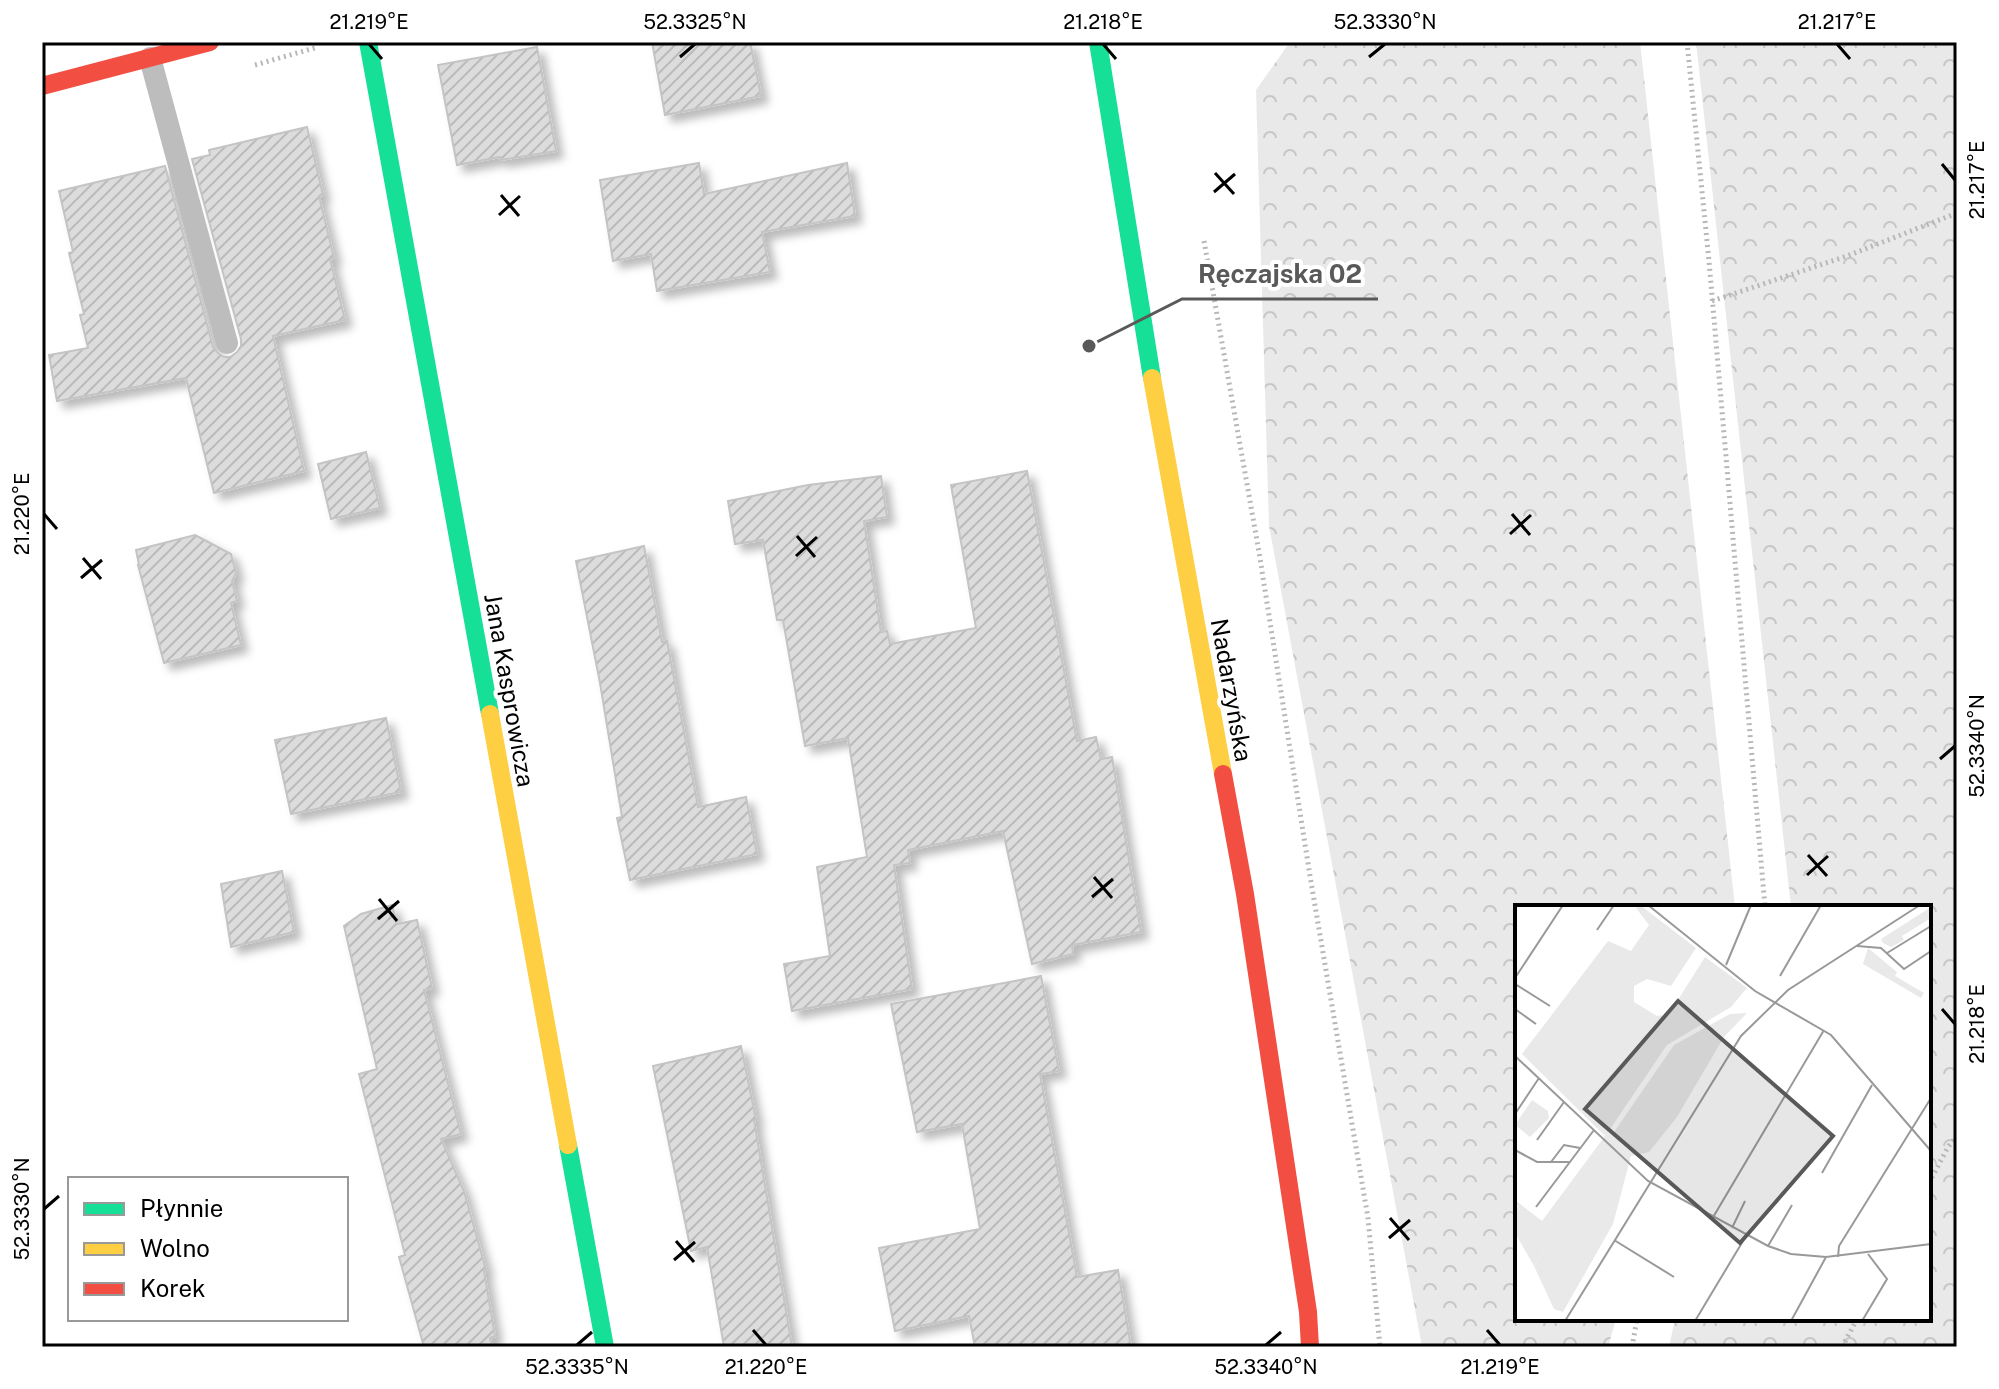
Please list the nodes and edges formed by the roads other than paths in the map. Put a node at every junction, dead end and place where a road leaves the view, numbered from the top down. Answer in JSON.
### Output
{"nodes":[{"id":1,"x":210,"y":42,"type":"edge"},
{"id":2,"x":368,"y":42,"type":"edge"},
{"id":3,"x":1098,"y":42,"type":"edge"},
{"id":4,"x":150,"y":58,"type":"junction"},
{"id":5,"x":42,"y":86,"type":"edge"},
{"id":6,"x":227,"y":343,"type":"dead end"},
{"id":7,"x":605,"y":1347,"type":"edge"},
{"id":8,"x":1310,"y":1347,"type":"edge"}],
"edges":[{"from":1,"to":4,"type":"street"},
{"from":2,"to":7,"type":"street","name":"Jana Kasprowicza"},
{"from":3,"to":8,"type":"street","name":"Nadarzyńska"},
{"from":4,"to":5,"type":"street"},
{"from":4,"to":6,"type":"lane"}]}
